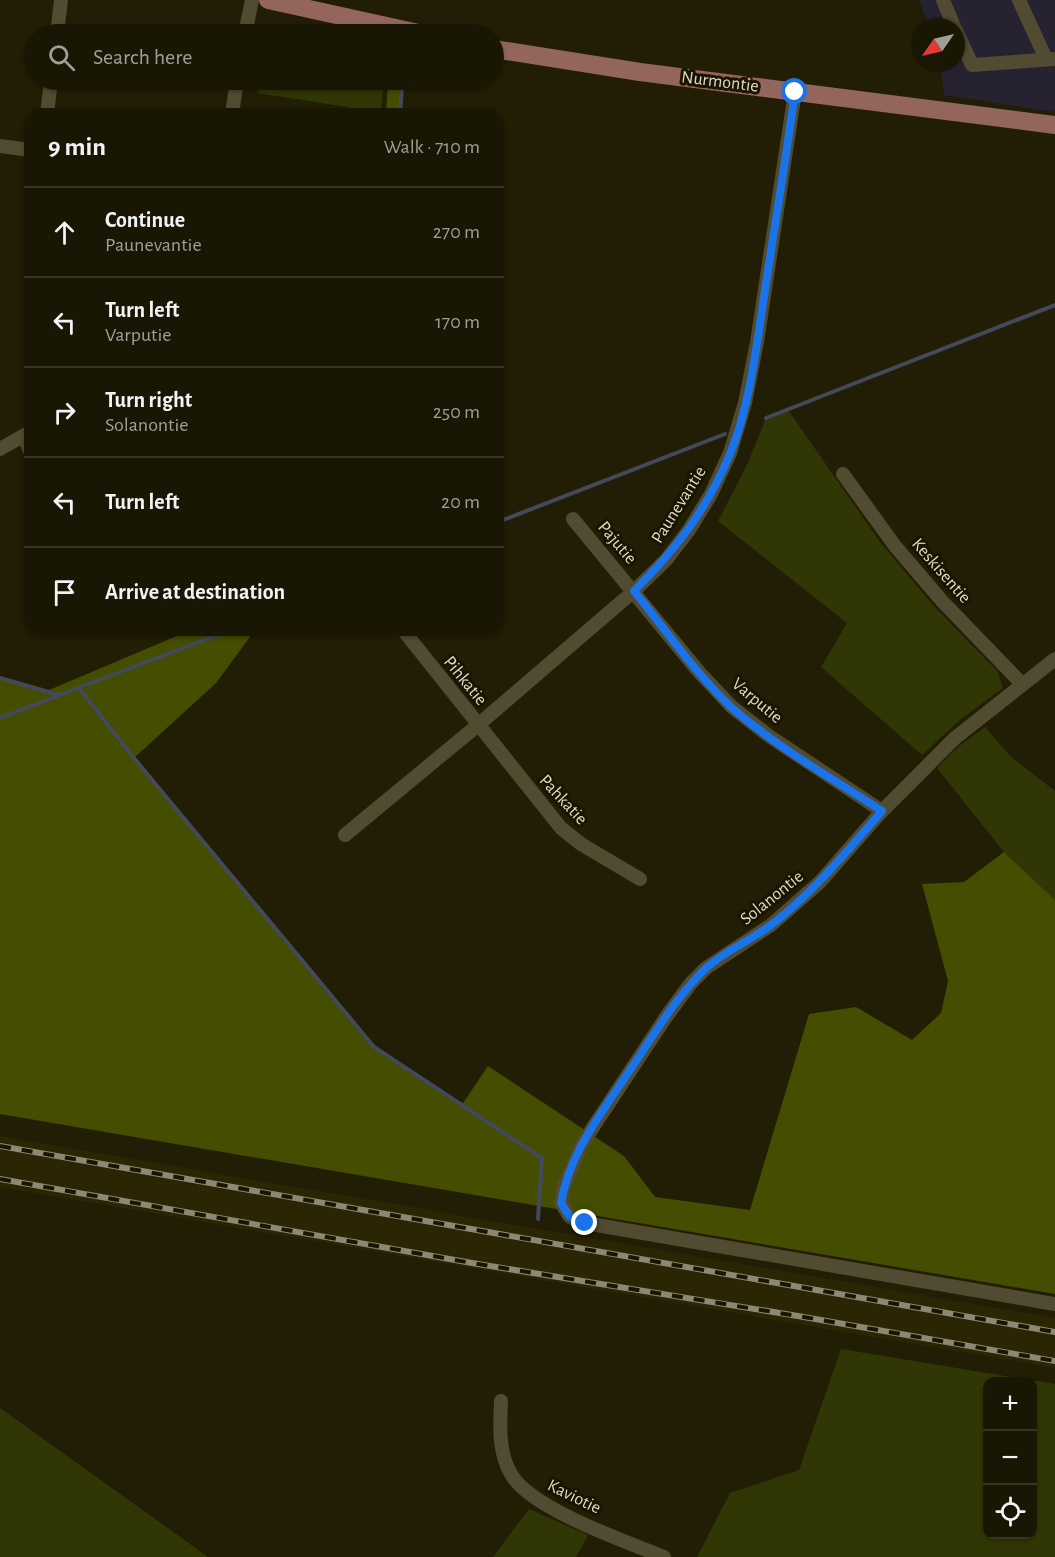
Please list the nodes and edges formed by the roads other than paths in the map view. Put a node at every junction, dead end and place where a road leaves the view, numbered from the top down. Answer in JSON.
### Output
{"nodes":[{"id":1,"x":61,"y":0,"type":"edge"},
{"id":2,"x":252,"y":0,"type":"edge"},
{"id":3,"x":268,"y":0,"type":"edge"},
{"id":4,"x":943,"y":0,"type":"edge"},
{"id":5,"x":1019,"y":0,"type":"edge"},
{"id":6,"x":950,"y":18,"type":"edge"},
{"id":7,"x":58,"y":24,"type":"edge"},
{"id":8,"x":246,"y":24,"type":"edge"},
{"id":9,"x":377,"y":24,"type":"edge"},
{"id":10,"x":965,"y":50,"type":"edge"},
{"id":11,"x":504,"y":51,"type":"edge"},
{"id":12,"x":1050,"y":59,"type":"edge"},
{"id":13,"x":50,"y":90,"type":"edge"},
{"id":14,"x":236,"y":90,"type":"edge"},
{"id":15,"x":795,"y":92,"type":"junction"},
{"id":16,"x":48,"y":108,"type":"edge"},
{"id":17,"x":233,"y":108,"type":"edge"},
{"id":18,"x":1055,"y":125,"type":"edge"},
{"id":19,"x":0,"y":146,"type":"edge"},
{"id":20,"x":24,"y":149,"type":"edge"},
{"id":21,"x":24,"y":436,"type":"edge"},
{"id":22,"x":0,"y":449,"type":"edge"},
{"id":23,"x":843,"y":474,"type":"dead end"},
{"id":24,"x":573,"y":519,"type":"dead end"},
{"id":25,"x":634,"y":591,"type":"junction"},
{"id":26,"x":408,"y":636,"type":"edge"},
{"id":27,"x":1055,"y":659,"type":"edge"},
{"id":28,"x":1022,"y":684,"type":"junction"},
{"id":29,"x":478,"y":725,"type":"junction"},
{"id":30,"x":882,"y":811,"type":"junction"},
{"id":31,"x":345,"y":835,"type":"dead end"},
{"id":32,"x":640,"y":879,"type":"dead end"},
{"id":33,"x":1055,"y":1304,"type":"edge"},
{"id":34,"x":501,"y":1401,"type":"dead end"},
{"id":35,"x":664,"y":1557,"type":"edge"}],
"edges":[{"from":1,"to":7,"type":"street"},
{"from":2,"to":8,"type":"street"},
{"from":3,"to":9,"type":"main road"},
{"from":4,"to":6,"type":"street"},
{"from":5,"to":12,"type":"street"},
{"from":10,"to":12,"type":"street"},
{"from":11,"to":15,"type":"main road","name":"Nurmontie"},
{"from":13,"to":16,"type":"street"},
{"from":14,"to":17,"type":"street"},
{"from":15,"to":18,"type":"main road","name":"Nurmontie"},
{"from":15,"to":25,"type":"street","name":"Paunevantie"},
{"from":19,"to":20,"type":"street"},
{"from":21,"to":22,"type":"street"},
{"from":23,"to":28,"type":"street","name":"Keskisentie"},
{"from":24,"to":25,"type":"street","name":"Pajutie"},
{"from":25,"to":29,"type":"street","name":"Paunevantie"},
{"from":25,"to":30,"type":"street","name":"Varputie"},
{"from":26,"to":29,"type":"street","name":"Pihkatie"},
{"from":27,"to":28,"type":"street","name":"Solanontie"},
{"from":28,"to":30,"type":"street","name":"Solanontie"},
{"from":29,"to":31,"type":"street","name":"Paunevantie"},
{"from":29,"to":32,"type":"street","name":"Pahkatie"},
{"from":30,"to":33,"type":"street","name":"Solanontie"},
{"from":34,"to":35,"type":"street","name":"Kaviotie"}]}
